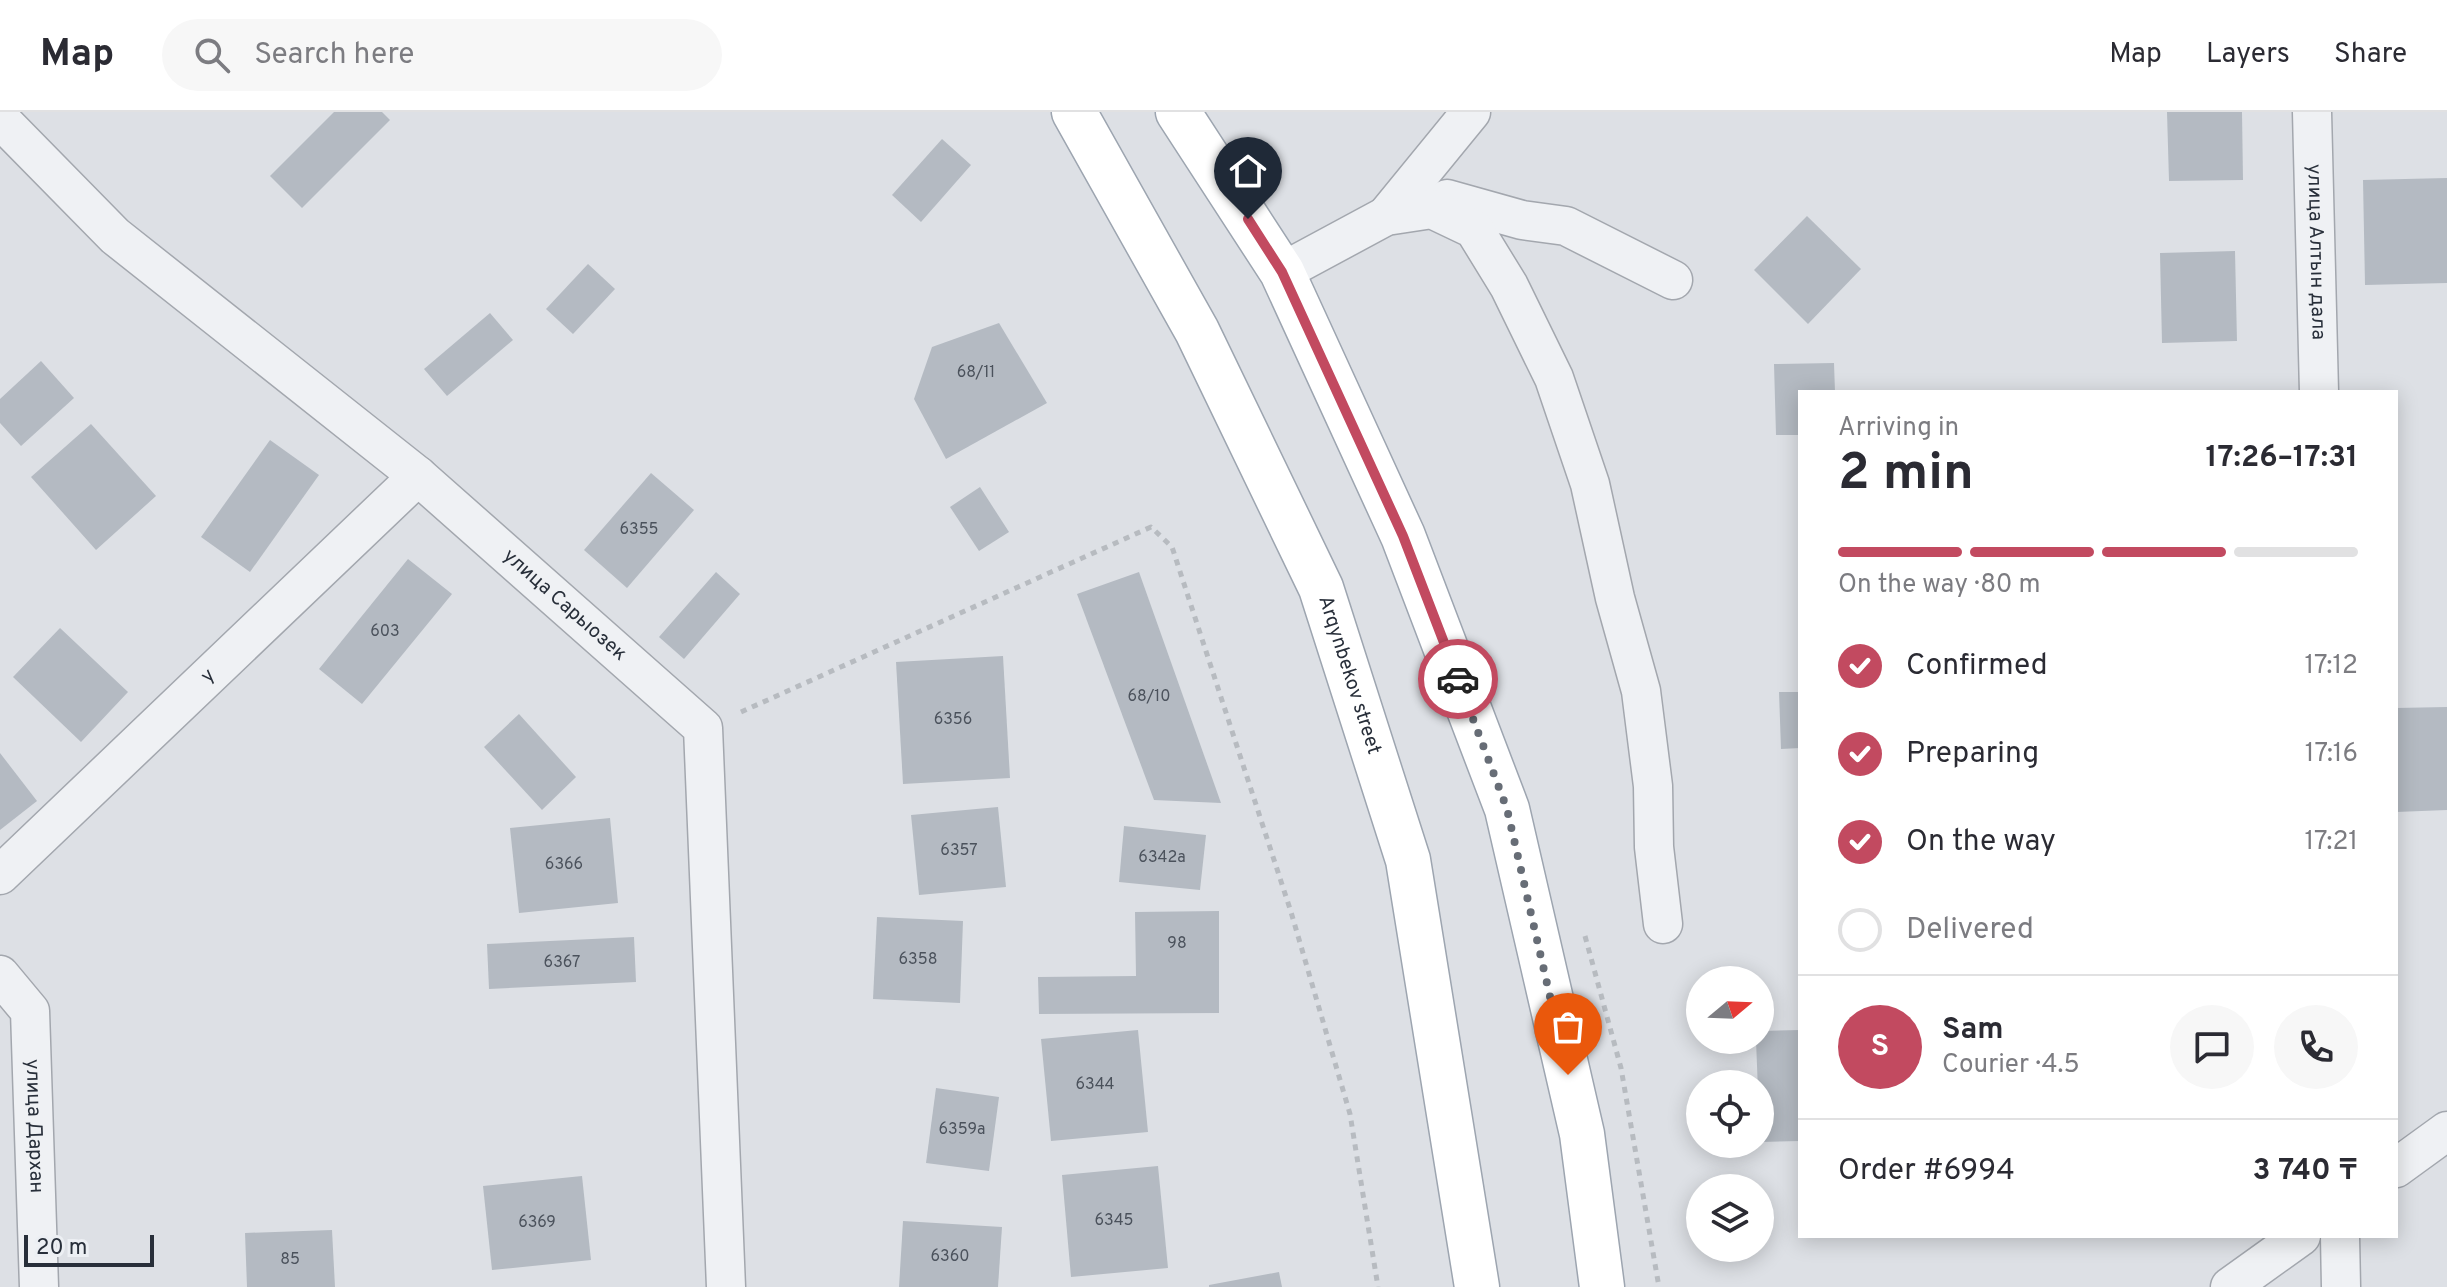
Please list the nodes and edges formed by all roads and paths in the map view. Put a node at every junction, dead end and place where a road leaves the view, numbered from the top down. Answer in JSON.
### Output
{"nodes":[{"id":1,"x":1074,"y":112,"type":"edge"},
{"id":2,"x":1178,"y":112,"type":"edge"},
{"id":3,"x":1471,"y":112,"type":"edge"},
{"id":4,"x":2312,"y":112,"type":"edge"},
{"id":5,"x":0,"y":119,"type":"edge"},
{"id":6,"x":1432,"y":209,"type":"junction"},
{"id":7,"x":1386,"y":216,"type":"junction"},
{"id":8,"x":1282,"y":272,"type":"junction"},
{"id":9,"x":1673,"y":280,"type":"dead end"},
{"id":10,"x":2319,"y":390,"type":"edge"},
{"id":11,"x":418,"y":476,"type":"junction"},
{"id":12,"x":703,"y":728,"type":"junction"},
{"id":13,"x":0,"y":875,"type":"edge"},
{"id":14,"x":1663,"y":924,"type":"dead end"},
{"id":15,"x":0,"y":975,"type":"edge"},
{"id":16,"x":2447,"y":1131,"type":"edge"},
{"id":17,"x":2398,"y":1167,"type":"edge"},
{"id":18,"x":2298,"y":1238,"type":"edge"},
{"id":19,"x":2340,"y":1238,"type":"edge"},
{"id":20,"x":39,"y":1287,"type":"edge"},
{"id":21,"x":726,"y":1287,"type":"edge"},
{"id":22,"x":1378,"y":1287,"type":"edge"},
{"id":23,"x":1477,"y":1287,"type":"edge"},
{"id":24,"x":1602,"y":1287,"type":"edge"},
{"id":25,"x":2230,"y":1287,"type":"edge"},
{"id":26,"x":2341,"y":1287,"type":"edge"}],
"edges":[{"from":1,"to":23,"type":"main road","name":"Arqynbekov street"},
{"from":2,"to":8,"type":"main road"},
{"from":3,"to":7,"type":"street"},
{"from":4,"to":10,"type":"street","name":"улица Алтын дала"},
{"from":5,"to":11,"type":"street","name":"улица Сарыозек"},
{"from":6,"to":7,"type":"street"},
{"from":6,"to":9,"type":"street"},
{"from":6,"to":14,"type":"street"},
{"from":7,"to":8,"type":"street"},
{"from":8,"to":24,"type":"main road"},
{"from":11,"to":12,"type":"street","name":"улица Сарыозек"},
{"from":11,"to":13,"type":"street","name":"у"},
{"from":12,"to":21,"type":"street"},
{"from":12,"to":22,"type":"path"},
{"from":15,"to":20,"type":"street","name":"улица Дархан"},
{"from":16,"to":17,"type":"street"},
{"from":18,"to":25,"type":"street"},
{"from":19,"to":26,"type":"street"}]}
